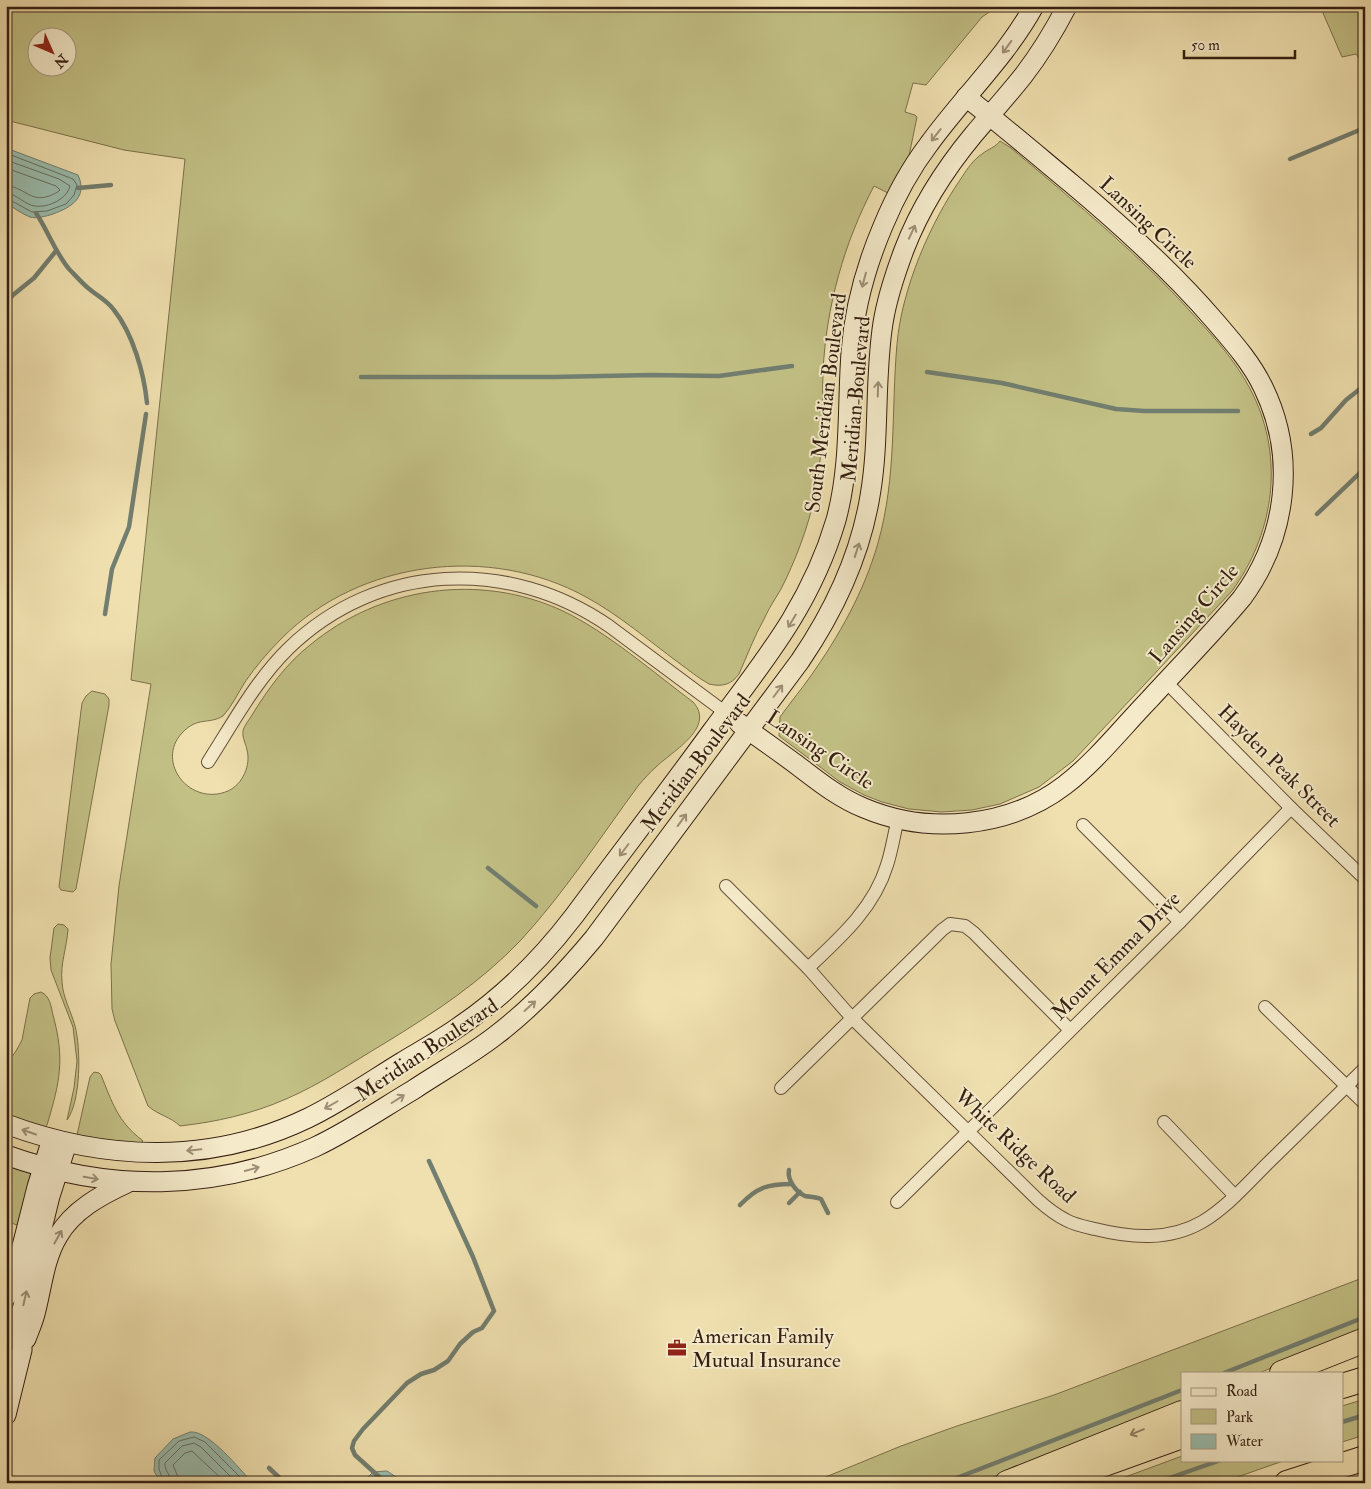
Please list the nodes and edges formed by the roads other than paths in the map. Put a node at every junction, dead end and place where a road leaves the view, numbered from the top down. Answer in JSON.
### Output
{"nodes":[{"id":1,"x":1034,"y":6,"type":"edge"},
{"id":2,"x":1067,"y":6,"type":"edge"},
{"id":3,"x":966,"y":97,"type":"junction"},
{"id":4,"x":990,"y":116,"type":"junction"},
{"id":5,"x":1166,"y":682,"type":"junction"},
{"id":6,"x":726,"y":713,"type":"junction"},
{"id":7,"x":749,"y":730,"type":"junction"},
{"id":8,"x":208,"y":762,"type":"dead end"},
{"id":9,"x":1291,"y":808,"type":"junction"},
{"id":10,"x":898,"y":819,"type":"junction"},
{"id":11,"x":1083,"y":825,"type":"dead end"},
{"id":12,"x":1365,"y":879,"type":"edge"},
{"id":13,"x":726,"y":886,"type":"dead end"},
{"id":14,"x":1180,"y":922,"type":"junction"},
{"id":15,"x":808,"y":968,"type":"junction"},
{"id":16,"x":1265,"y":1007,"type":"dead end"},
{"id":17,"x":852,"y":1018,"type":"junction"},
{"id":18,"x":1070,"y":1030,"type":"junction"},
{"id":19,"x":1365,"y":1068,"type":"edge"},
{"id":20,"x":1347,"y":1086,"type":"junction"},
{"id":21,"x":781,"y":1088,"type":"dead end"},
{"id":22,"x":1365,"y":1104,"type":"edge"},
{"id":23,"x":1164,"y":1122,"type":"dead end"},
{"id":24,"x":6,"y":1124,"type":"edge"},
{"id":25,"x":968,"y":1131,"type":"junction"},
{"id":26,"x":60,"y":1141,"type":"junction"},
{"id":27,"x":6,"y":1155,"type":"edge"},
{"id":28,"x":50,"y":1168,"type":"junction"},
{"id":29,"x":130,"y":1182,"type":"junction"},
{"id":30,"x":1235,"y":1196,"type":"junction"},
{"id":31,"x":897,"y":1202,"type":"dead end"},
{"id":32,"x":6,"y":1298,"type":"edge"},
{"id":33,"x":1365,"y":1340,"type":"edge"},
{"id":34,"x":22,"y":1350,"type":"junction"},
{"id":35,"x":1285,"y":1372,"type":"edge"},
{"id":36,"x":1365,"y":1379,"type":"edge"},
{"id":37,"x":1344,"y":1385,"type":"edge"},
{"id":38,"x":1181,"y":1413,"type":"edge"},
{"id":39,"x":6,"y":1415,"type":"edge"},
{"id":40,"x":1181,"y":1436,"type":"edge"},
{"id":41,"x":1365,"y":1458,"type":"edge"},
{"id":42,"x":1007,"y":1483,"type":"edge"},
{"id":43,"x":1053,"y":1483,"type":"edge"},
{"id":44,"x":1287,"y":1483,"type":"edge"}],
"edges":[{"from":1,"to":3,"type":"main road","one_way":true},
{"from":2,"to":4,"type":"main road","name":"Meridian Boulevard"},
{"from":3,"to":4,"type":"main road","name":"Lansing Circle"},
{"from":3,"to":6,"type":"main road","name":"South Meridian Boulevard","one_way":true},
{"from":4,"to":5,"type":"main road","name":"Lansing Circle"},
{"from":7,"to":4,"type":"main road","name":"Meridian Boulevard","one_way":true},
{"from":5,"to":9,"type":"street","name":"Hayden Peak Street"},
{"from":5,"to":10,"type":"main road","name":"Lansing Circle"},
{"from":6,"to":7,"type":"main road","name":"Lansing Circle"},
{"from":6,"to":8,"type":"street"},
{"from":6,"to":26,"type":"main road","name":"Meridian Boulevard","one_way":true},
{"from":7,"to":10,"type":"main road","name":"Lansing Circle"},
{"from":29,"to":7,"type":"main road","name":"Meridian Boulevard","one_way":true},
{"from":9,"to":12,"type":"street","name":"Hayden Peak Street"},
{"from":9,"to":14,"type":"street","name":"Mount Emma Drive"},
{"from":10,"to":15,"type":"street"},
{"from":11,"to":14,"type":"street"},
{"from":13,"to":15,"type":"street","name":"White Ridge Road"},
{"from":14,"to":18,"type":"street","name":"Mount Emma Drive"},
{"from":15,"to":17,"type":"street","name":"White Ridge Road"},
{"from":16,"to":20,"type":"street"},
{"from":17,"to":18,"type":"street"},
{"from":17,"to":21,"type":"street"},
{"from":17,"to":25,"type":"street","name":"White Ridge Road"},
{"from":18,"to":25,"type":"street","name":"Mount Emma Drive"},
{"from":19,"to":20,"type":"street","name":"White Ridge Road"},
{"from":20,"to":22,"type":"street"},
{"from":20,"to":30,"type":"street","name":"White Ridge Road"},
{"from":23,"to":30,"type":"street"},
{"from":26,"to":24,"type":"main road","name":"Meridian Boulevard","one_way":true},
{"from":25,"to":30,"type":"street","name":"White Ridge Road"},
{"from":25,"to":31,"type":"street","name":"Mount Emma Drive"},
{"from":26,"to":28,"type":"main road"},
{"from":27,"to":28,"type":"main road","name":"Meridian Boulevard"},
{"from":28,"to":29,"type":"main road","name":"Meridian Boulevard","one_way":true},
{"from":28,"to":32,"type":"main road"},
{"from":34,"to":28,"type":"main road","one_way":true},
{"from":34,"to":29,"type":"main road","one_way":true},
{"from":33,"to":35,"type":"highway"},
{"from":34,"to":39,"type":"main road"},
{"from":36,"to":37,"type":"highway"},
{"from":38,"to":42,"type":"highway","one_way":true},
{"from":40,"to":43,"type":"highway"},
{"from":41,"to":44,"type":"highway"}]}
